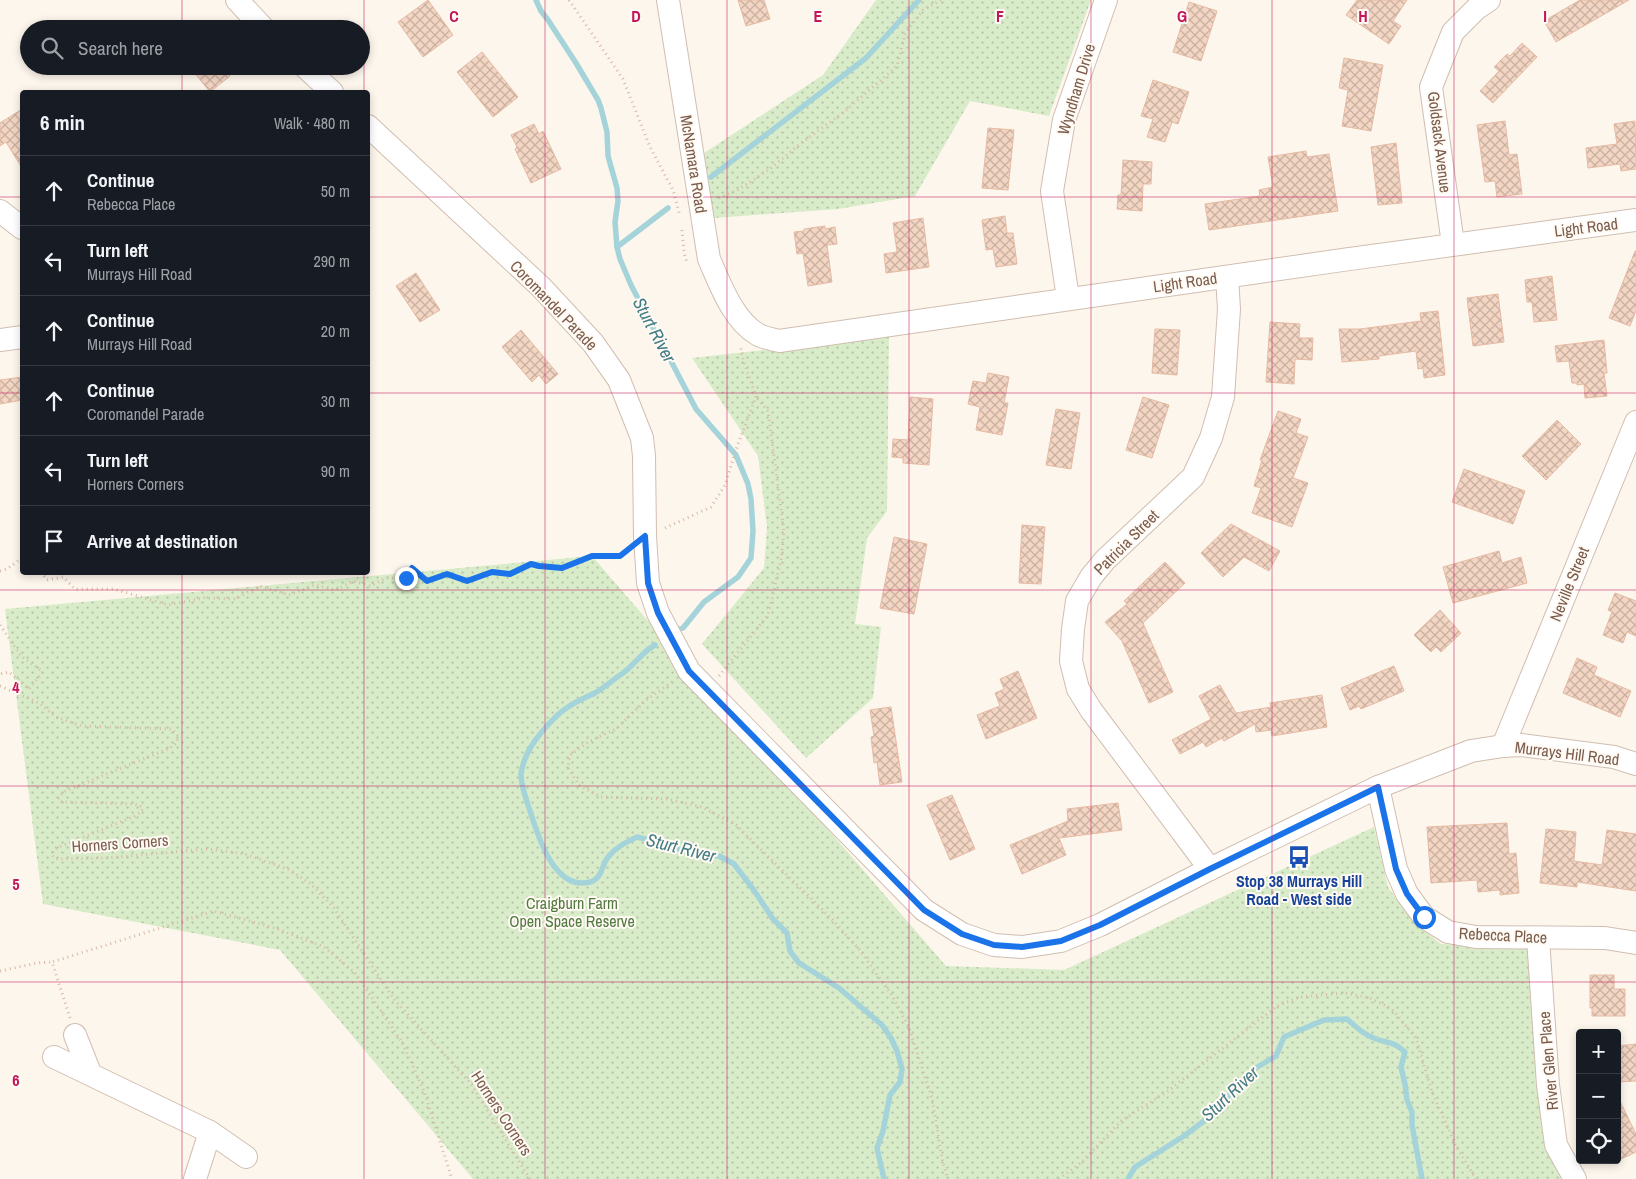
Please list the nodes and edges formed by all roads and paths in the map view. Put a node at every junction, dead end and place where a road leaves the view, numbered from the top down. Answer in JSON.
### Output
{"nodes":[{"id":1,"x":237,"y":0,"type":"edge"},
{"id":2,"x":569,"y":0,"type":"edge"},
{"id":3,"x":668,"y":0,"type":"edge"},
{"id":4,"x":941,"y":0,"type":"edge"},
{"id":5,"x":1106,"y":0,"type":"edge"},
{"id":6,"x":1489,"y":0,"type":"edge"},
{"id":7,"x":256,"y":20,"type":"edge"},
{"id":8,"x":314,"y":75,"type":"edge"},
{"id":9,"x":330,"y":90,"type":"edge"},
{"id":10,"x":370,"y":128,"type":"edge"},
{"id":11,"x":673,"y":190,"type":"dead end"},
{"id":12,"x":700,"y":205,"type":"junction"},
{"id":13,"x":0,"y":211,"type":"edge"},
{"id":14,"x":1636,"y":220,"type":"edge"},
{"id":15,"x":20,"y":226,"type":"edge"},
{"id":16,"x":1453,"y":244,"type":"junction"},
{"id":17,"x":1227,"y":277,"type":"junction"},
{"id":18,"x":1068,"y":298,"type":"junction"},
{"id":19,"x":741,"y":320,"type":"junction"},
{"id":20,"x":20,"y":337,"type":"edge"},
{"id":21,"x":0,"y":340,"type":"edge"},
{"id":22,"x":756,"y":397,"type":"junction"},
{"id":23,"x":1636,"y":422,"type":"edge"},
{"id":24,"x":645,"y":536,"type":"junction"},
{"id":25,"x":20,"y":559,"type":"edge"},
{"id":26,"x":0,"y":569,"type":"edge"},
{"id":27,"x":43,"y":575,"type":"edge"},
{"id":28,"x":662,"y":623,"type":"joint"},
{"id":29,"x":0,"y":625,"type":"edge"},
{"id":30,"x":686,"y":666,"type":"junction"},
{"id":31,"x":0,"y":674,"type":"edge"},
{"id":32,"x":0,"y":686,"type":"edge"},
{"id":33,"x":708,"y":690,"type":"junction"},
{"id":34,"x":1503,"y":746,"type":"junction"},
{"id":35,"x":1636,"y":764,"type":"edge"},
{"id":36,"x":1378,"y":787,"type":"junction"},
{"id":37,"x":1210,"y":869,"type":"junction"},
{"id":38,"x":1538,"y":938,"type":"junction"},
{"id":39,"x":1636,"y":943,"type":"edge"},
{"id":40,"x":52,"y":962,"type":"junction"},
{"id":41,"x":0,"y":971,"type":"edge"},
{"id":42,"x":75,"y":1035,"type":"joint"},
{"id":43,"x":54,"y":1057,"type":"dead end"},
{"id":44,"x":90,"y":1073,"type":"junction"},
{"id":45,"x":210,"y":1132,"type":"junction"},
{"id":46,"x":246,"y":1157,"type":"dead end"},
{"id":47,"x":195,"y":1179,"type":"edge"},
{"id":48,"x":452,"y":1179,"type":"edge"},
{"id":49,"x":530,"y":1179,"type":"edge"},
{"id":50,"x":948,"y":1179,"type":"edge"},
{"id":51,"x":1059,"y":1179,"type":"edge"},
{"id":52,"x":1476,"y":1179,"type":"edge"},
{"id":53,"x":1575,"y":1179,"type":"edge"}],
"edges":[{"from":1,"to":7,"type":"street"},
{"from":2,"to":11,"type":"path"},
{"from":3,"to":12,"type":"street","name":"McNamara Road"},
{"from":4,"to":12,"type":"path"},
{"from":5,"to":18,"type":"street","name":"Wyndham Drive"},
{"from":6,"to":16,"type":"street","name":"Goldsack Avenue"},
{"from":8,"to":9,"type":"street"},
{"from":10,"to":24,"type":"street","name":"Coromandel Parade"},
{"from":12,"to":19,"type":"street","name":"McNamara Road"},
{"from":13,"to":15,"type":"street"},
{"from":14,"to":16,"type":"street","name":"Light Road"},
{"from":16,"to":17,"type":"street","name":"Light Road"},
{"from":17,"to":18,"type":"street","name":"Light Road"},
{"from":17,"to":37,"type":"street","name":"Patricia Street"},
{"from":18,"to":19,"type":"street","name":"Light Road"},
{"from":19,"to":22,"type":"path"},
{"from":20,"to":21,"type":"street"},
{"from":22,"to":24,"type":"path"},
{"from":22,"to":33,"type":"path"},
{"from":23,"to":34,"type":"street","name":"Neville Street"},
{"from":24,"to":27,"type":"path"},
{"from":24,"to":28,"type":"street","name":"Coromandel Parade"},
{"from":25,"to":26,"type":"path"},
{"from":28,"to":30,"type":"street","name":"Murrays Hill Road"},
{"from":29,"to":31,"type":"path"},
{"from":30,"to":33,"type":"street","name":"Murrays Hill Road"},
{"from":30,"to":50,"type":"path"},
{"from":32,"to":49,"type":"path","name":"Horners Corners"},
{"from":33,"to":37,"type":"street","name":"Murrays Hill Road"},
{"from":34,"to":35,"type":"street","name":"Murrays Hill Road"},
{"from":34,"to":36,"type":"street","name":"Murrays Hill Road"},
{"from":36,"to":37,"type":"street","name":"Murrays Hill Road"},
{"from":36,"to":38,"type":"street","name":"Rebecca Place"},
{"from":38,"to":39,"type":"street","name":"Rebecca Place"},
{"from":38,"to":53,"type":"street","name":"River Glen Place"},
{"from":40,"to":41,"type":"path"},
{"from":40,"to":42,"type":"path"},
{"from":40,"to":48,"type":"path"},
{"from":42,"to":44,"type":"street"},
{"from":43,"to":44,"type":"street"},
{"from":44,"to":45,"type":"street"},
{"from":45,"to":46,"type":"street"},
{"from":45,"to":47,"type":"street"},
{"from":51,"to":52,"type":"path"}]}
